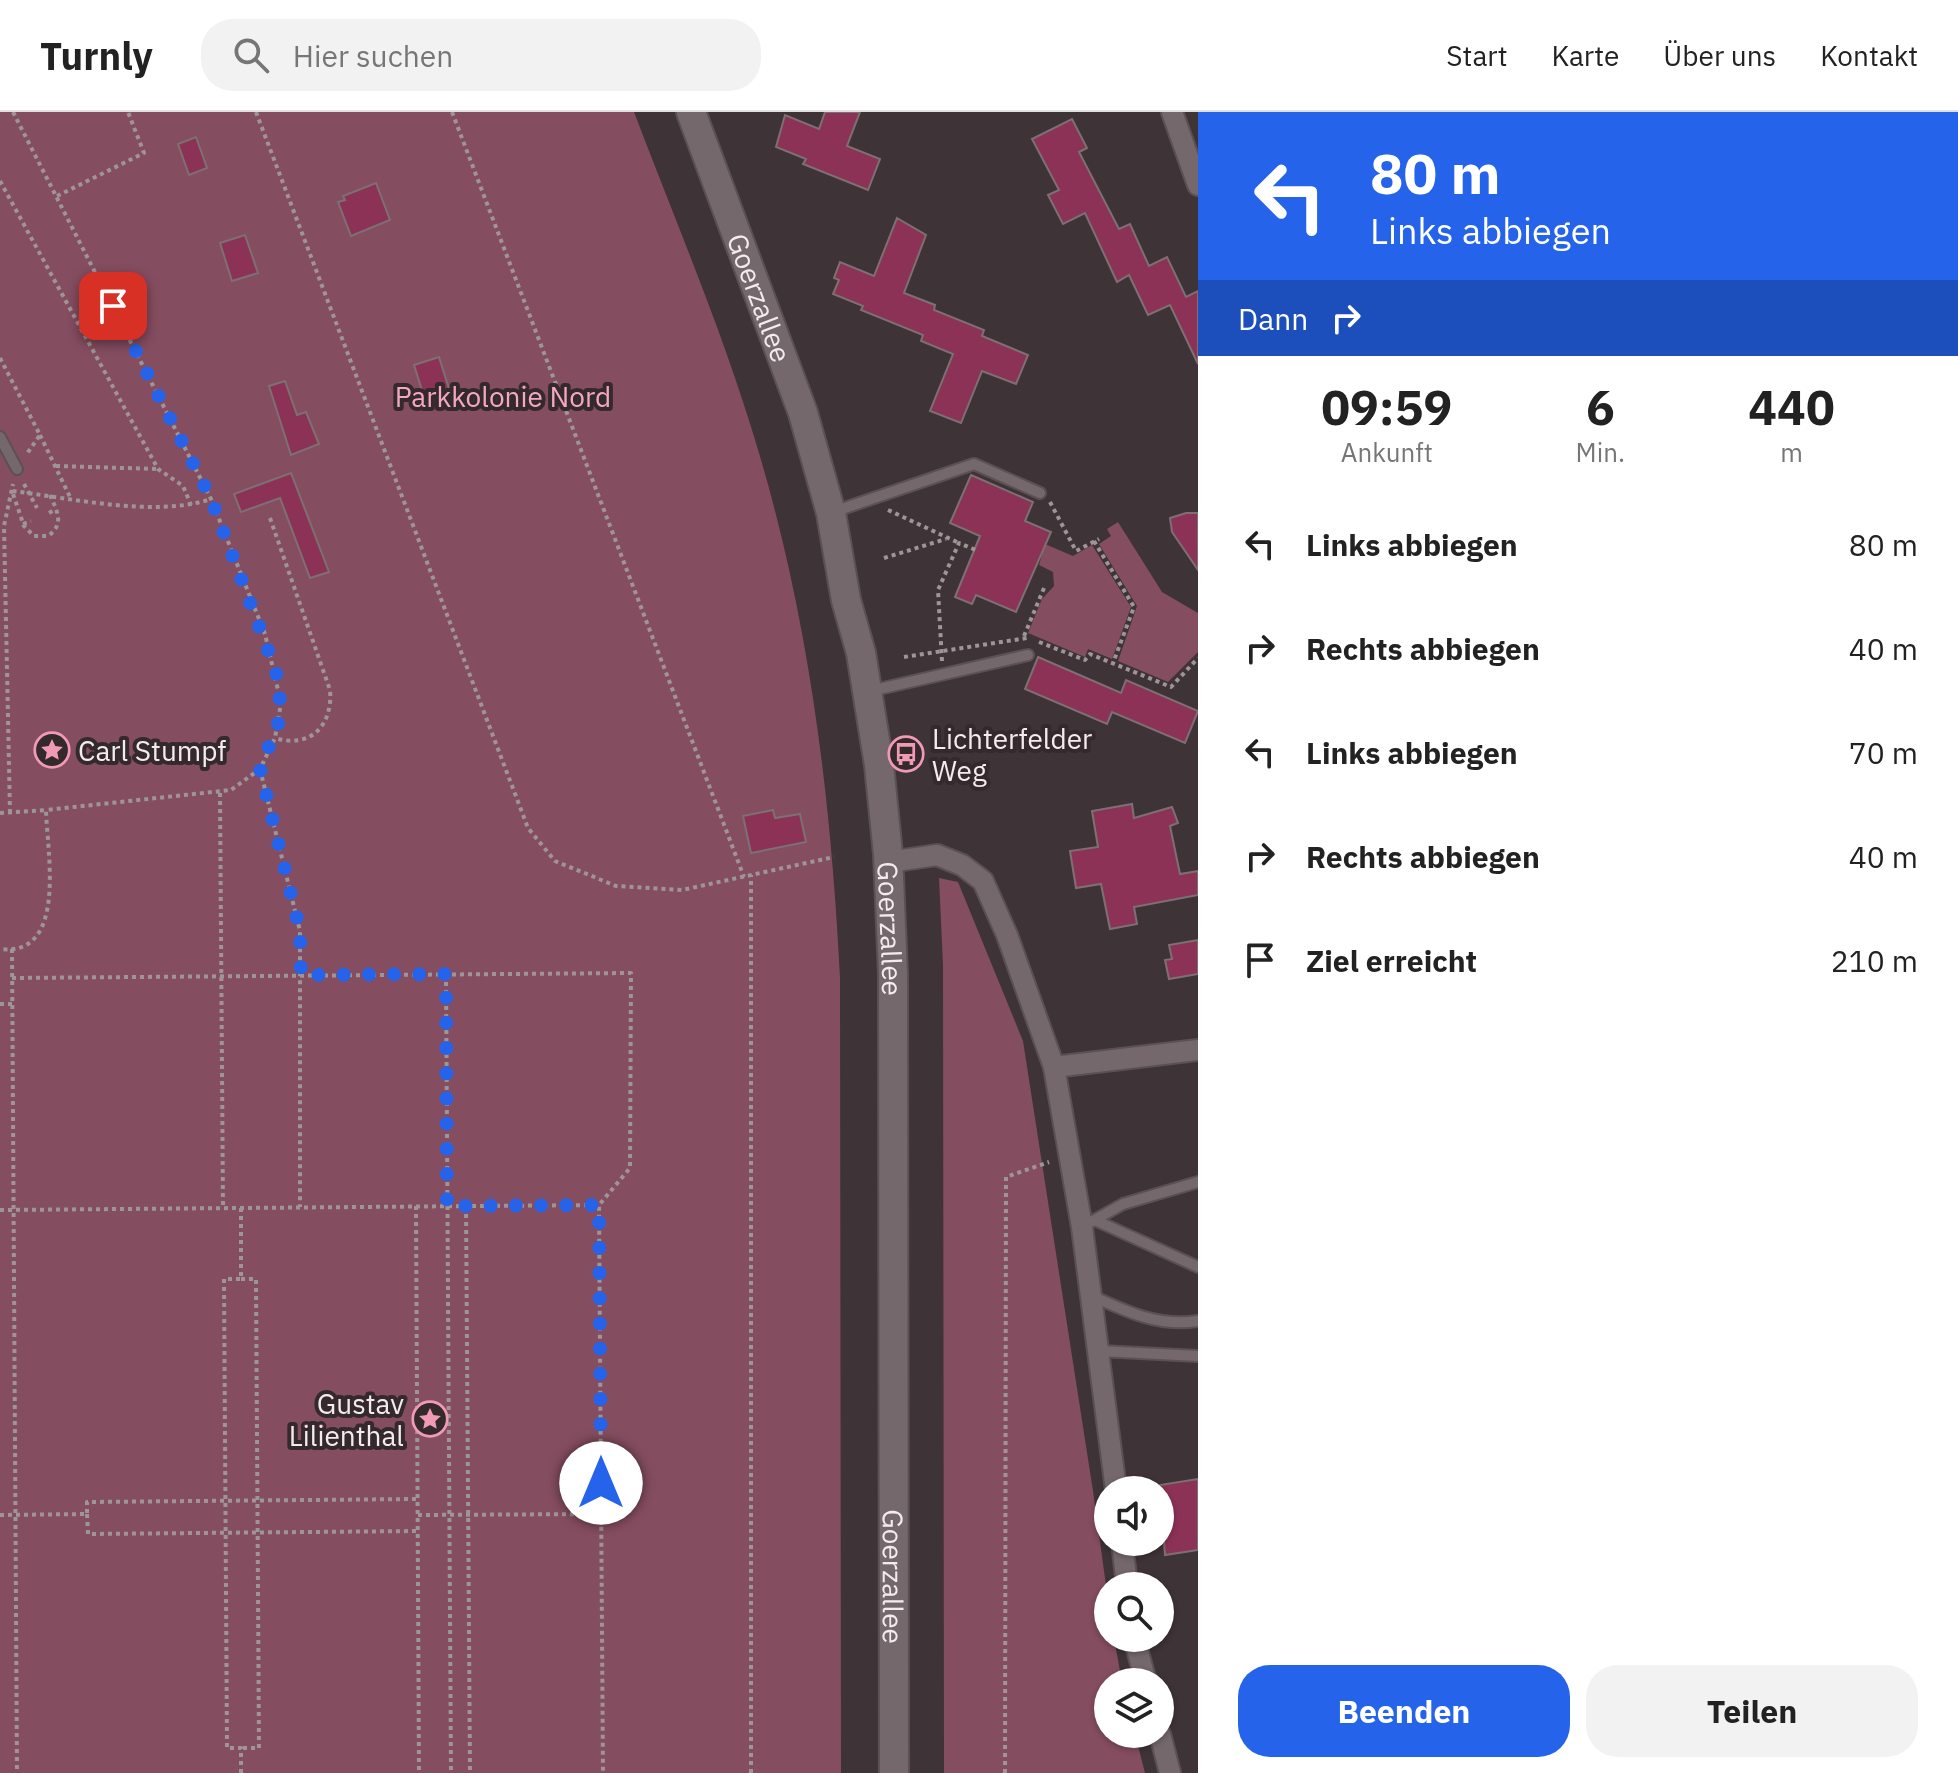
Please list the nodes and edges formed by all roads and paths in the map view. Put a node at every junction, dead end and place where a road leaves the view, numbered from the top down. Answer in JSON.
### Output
{"nodes":[{"id":1,"x":13,"y":112,"type":"edge"},
{"id":2,"x":128,"y":112,"type":"edge"},
{"id":3,"x":256,"y":112,"type":"edge"},
{"id":4,"x":452,"y":112,"type":"edge"},
{"id":5,"x":691,"y":112,"type":"edge"},
{"id":6,"x":1172,"y":112,"type":"edge"},
{"id":7,"x":0,"y":181,"type":"edge"},
{"id":8,"x":1198,"y":185,"type":"edge"},
{"id":9,"x":57,"y":196,"type":"junction"},
{"id":10,"x":0,"y":358,"type":"edge"},
{"id":11,"x":40,"y":435,"type":"junction"},
{"id":12,"x":0,"y":437,"type":"edge"},
{"id":13,"x":56,"y":466,"type":"junction"},
{"id":14,"x":17,"y":469,"type":"junction"},
{"id":15,"x":158,"y":469,"type":"junction"},
{"id":16,"x":12,"y":491,"type":"junction"},
{"id":17,"x":29,"y":493,"type":"junction"},
{"id":18,"x":1040,"y":493,"type":"joint"},
{"id":19,"x":50,"y":495,"type":"junction"},
{"id":20,"x":70,"y":497,"type":"junction"},
{"id":21,"x":211,"y":499,"type":"junction"},
{"id":22,"x":869,"y":501,"type":"junction"},
{"id":23,"x":191,"y":505,"type":"junction"},
{"id":24,"x":37,"y":508,"type":"dead end"},
{"id":25,"x":56,"y":509,"type":"junction"},
{"id":26,"x":49,"y":513,"type":"dead end"},
{"id":27,"x":831,"y":513,"type":"junction"},
{"id":28,"x":270,"y":518,"type":"dead end"},
{"id":29,"x":31,"y":521,"type":"dead end"},
{"id":30,"x":23,"y":524,"type":"junction"},
{"id":31,"x":2,"y":526,"type":"edge"},
{"id":32,"x":948,"y":538,"type":"junction"},
{"id":33,"x":959,"y":543,"type":"junction"},
{"id":34,"x":978,"y":551,"type":"dead end"},
{"id":35,"x":884,"y":558,"type":"dead end"},
{"id":36,"x":1044,"y":588,"type":"dead end"},
{"id":37,"x":1024,"y":636,"type":"junction"},
{"id":38,"x":3,"y":641,"type":"edge"},
{"id":39,"x":940,"y":651,"type":"junction"},
{"id":40,"x":1028,"y":655,"type":"dead end"},
{"id":41,"x":904,"y":657,"type":"dead end"},
{"id":42,"x":1198,"y":658,"type":"edge"},
{"id":43,"x":1113,"y":663,"type":"junction"},
{"id":44,"x":945,"y":675,"type":"junction"},
{"id":45,"x":868,"y":691,"type":"junction"},
{"id":46,"x":8,"y":729,"type":"junction"},
{"id":47,"x":0,"y":730,"type":"edge"},
{"id":48,"x":275,"y":738,"type":"junction"},
{"id":49,"x":919,"y":753,"type":"dead end"},
{"id":50,"x":906,"y":754,"type":"dead end"},
{"id":51,"x":260,"y":769,"type":"junction"},
{"id":52,"x":220,"y":793,"type":"junction"},
{"id":53,"x":46,"y":810,"type":"junction"},
{"id":54,"x":0,"y":813,"type":"edge"},
{"id":55,"x":10,"y":813,"type":"junction"},
{"id":56,"x":834,"y":857,"type":"dead end"},
{"id":57,"x":889,"y":862,"type":"junction"},
{"id":58,"x":751,"y":875,"type":"junction"},
{"id":59,"x":744,"y":877,"type":"junction"},
{"id":60,"x":0,"y":949,"type":"edge"},
{"id":61,"x":12,"y":949,"type":"junction"},
{"id":62,"x":446,"y":974,"type":"junction"},
{"id":63,"x":301,"y":975,"type":"junction"},
{"id":64,"x":221,"y":976,"type":"junction"},
{"id":65,"x":12,"y":978,"type":"junction"},
{"id":66,"x":0,"y":1004,"type":"edge"},
{"id":67,"x":12,"y":1004,"type":"junction"},
{"id":68,"x":1198,"y":1050,"type":"edge"},
{"id":69,"x":1054,"y":1067,"type":"junction"},
{"id":70,"x":1070,"y":1154,"type":"junction"},
{"id":71,"x":1198,"y":1182,"type":"edge"},
{"id":72,"x":599,"y":1205,"type":"junction"},
{"id":73,"x":416,"y":1206,"type":"junction"},
{"id":74,"x":447,"y":1206,"type":"junction"},
{"id":75,"x":466,"y":1206,"type":"junction"},
{"id":76,"x":300,"y":1207,"type":"junction"},
{"id":77,"x":223,"y":1208,"type":"junction"},
{"id":78,"x":241,"y":1208,"type":"junction"},
{"id":79,"x":0,"y":1210,"type":"edge"},
{"id":80,"x":13,"y":1210,"type":"junction"},
{"id":81,"x":1090,"y":1224,"type":"junction"},
{"id":82,"x":1198,"y":1267,"type":"edge"},
{"id":83,"x":241,"y":1279,"type":"junction"},
{"id":84,"x":1092,"y":1296,"type":"junction"},
{"id":85,"x":1198,"y":1321,"type":"edge"},
{"id":86,"x":1100,"y":1351,"type":"junction"},
{"id":87,"x":1198,"y":1356,"type":"edge"},
{"id":88,"x":1114,"y":1476,"type":"edge"},
{"id":89,"x":417,"y":1499,"type":"junction"},
{"id":90,"x":226,"y":1501,"type":"junction"},
{"id":91,"x":257,"y":1501,"type":"junction"},
{"id":92,"x":87,"y":1514,"type":"junction"},
{"id":93,"x":601,"y":1514,"type":"junction"},
{"id":94,"x":0,"y":1515,"type":"edge"},
{"id":95,"x":15,"y":1515,"type":"junction"},
{"id":96,"x":418,"y":1515,"type":"junction"},
{"id":97,"x":449,"y":1515,"type":"junction"},
{"id":98,"x":469,"y":1515,"type":"junction"},
{"id":99,"x":418,"y":1531,"type":"junction"},
{"id":100,"x":258,"y":1532,"type":"junction"},
{"id":101,"x":226,"y":1533,"type":"junction"},
{"id":102,"x":241,"y":1748,"type":"junction"},
{"id":103,"x":1164,"y":1748,"type":"edge"},
{"id":104,"x":17,"y":1773,"type":"edge"},
{"id":105,"x":241,"y":1773,"type":"edge"},
{"id":106,"x":419,"y":1773,"type":"edge"},
{"id":107,"x":451,"y":1773,"type":"edge"},
{"id":108,"x":470,"y":1773,"type":"edge"},
{"id":109,"x":603,"y":1773,"type":"edge"},
{"id":110,"x":751,"y":1773,"type":"edge"},
{"id":111,"x":894,"y":1773,"type":"edge"},
{"id":112,"x":1005,"y":1773,"type":"edge"},
{"id":113,"x":1170,"y":1773,"type":"edge"}],
"edges":[{"from":1,"to":9,"type":"path"},
{"from":2,"to":9,"type":"path"},
{"from":3,"to":59,"type":"path"},
{"from":4,"to":59,"type":"path"},
{"from":5,"to":27,"type":"main road","name":"Goerzallee"},
{"from":6,"to":8,"type":"street"},
{"from":7,"to":15,"type":"path"},
{"from":9,"to":21,"type":"path"},
{"from":10,"to":11,"type":"path"},
{"from":11,"to":13,"type":"path"},
{"from":11,"to":14,"type":"path"},
{"from":12,"to":14,"type":"lane"},
{"from":13,"to":15,"type":"path"},
{"from":13,"to":20,"type":"path"},
{"from":14,"to":16,"type":"path"},
{"from":14,"to":17,"type":"path"},
{"from":15,"to":23,"type":"path"},
{"from":16,"to":17,"type":"path"},
{"from":16,"to":30,"type":"path"},
{"from":16,"to":31,"type":"path"},
{"from":17,"to":19,"type":"path"},
{"from":17,"to":24,"type":"path"},
{"from":18,"to":22,"type":"lane"},
{"from":18,"to":43,"type":"path"},
{"from":19,"to":20,"type":"path"},
{"from":19,"to":25,"type":"path"},
{"from":20,"to":23,"type":"path"},
{"from":21,"to":23,"type":"path"},
{"from":21,"to":48,"type":"path"},
{"from":22,"to":27,"type":"lane"},
{"from":22,"to":32,"type":"path"},
{"from":25,"to":26,"type":"path"},
{"from":25,"to":30,"type":"path"},
{"from":27,"to":45,"type":"main road","name":"Goerzallee"},
{"from":28,"to":48,"type":"path"},
{"from":29,"to":30,"type":"path"},
{"from":31,"to":38,"type":"path"},
{"from":32,"to":33,"type":"path"},
{"from":32,"to":35,"type":"path"},
{"from":33,"to":34,"type":"path"},
{"from":33,"to":39,"type":"path"},
{"from":36,"to":37,"type":"path"},
{"from":37,"to":39,"type":"path"},
{"from":37,"to":43,"type":"path"},
{"from":38,"to":46,"type":"path"},
{"from":39,"to":41,"type":"path"},
{"from":39,"to":44,"type":"path"},
{"from":40,"to":44,"type":"lane"},
{"from":42,"to":43,"type":"path"},
{"from":44,"to":45,"type":"lane"},
{"from":45,"to":57,"type":"main road","name":"Goerzallee"},
{"from":46,"to":47,"type":"path"},
{"from":46,"to":55,"type":"path"},
{"from":48,"to":51,"type":"path"},
{"from":49,"to":50,"type":"path"},
{"from":51,"to":52,"type":"path"},
{"from":51,"to":63,"type":"path"},
{"from":52,"to":53,"type":"path"},
{"from":52,"to":64,"type":"path"},
{"from":53,"to":55,"type":"path"},
{"from":53,"to":61,"type":"path"},
{"from":54,"to":55,"type":"path"},
{"from":56,"to":58,"type":"path"},
{"from":57,"to":69,"type":"street"},
{"from":57,"to":111,"type":"main road","name":"Goerzallee"},
{"from":58,"to":59,"type":"path"},
{"from":58,"to":110,"type":"path"},
{"from":60,"to":61,"type":"path"},
{"from":61,"to":65,"type":"path"},
{"from":62,"to":63,"type":"path"},
{"from":62,"to":72,"type":"path"},
{"from":62,"to":74,"type":"path"},
{"from":63,"to":64,"type":"path"},
{"from":63,"to":76,"type":"path"},
{"from":64,"to":65,"type":"path"},
{"from":64,"to":77,"type":"path"},
{"from":65,"to":67,"type":"path"},
{"from":66,"to":67,"type":"path"},
{"from":67,"to":80,"type":"path"},
{"from":68,"to":69,"type":"street"},
{"from":69,"to":70,"type":"street"},
{"from":70,"to":81,"type":"street"},
{"from":70,"to":112,"type":"path"},
{"from":71,"to":81,"type":"lane"},
{"from":72,"to":75,"type":"path"},
{"from":72,"to":93,"type":"path"},
{"from":73,"to":74,"type":"path"},
{"from":73,"to":76,"type":"path"},
{"from":73,"to":89,"type":"path"},
{"from":74,"to":75,"type":"path"},
{"from":74,"to":97,"type":"path"},
{"from":75,"to":98,"type":"path"},
{"from":76,"to":78,"type":"path"},
{"from":77,"to":78,"type":"path"},
{"from":77,"to":80,"type":"path"},
{"from":78,"to":83,"type":"path"},
{"from":79,"to":80,"type":"path"},
{"from":80,"to":95,"type":"path"},
{"from":81,"to":82,"type":"lane"},
{"from":81,"to":84,"type":"street"},
{"from":83,"to":90,"type":"path"},
{"from":83,"to":91,"type":"path"},
{"from":84,"to":85,"type":"lane"},
{"from":84,"to":86,"type":"street"},
{"from":86,"to":87,"type":"lane"},
{"from":86,"to":88,"type":"street"},
{"from":89,"to":91,"type":"path"},
{"from":89,"to":96,"type":"path"},
{"from":90,"to":91,"type":"path"},
{"from":90,"to":92,"type":"path"},
{"from":90,"to":101,"type":"path"},
{"from":91,"to":100,"type":"path"},
{"from":92,"to":95,"type":"path"},
{"from":92,"to":101,"type":"path"},
{"from":93,"to":98,"type":"path"},
{"from":93,"to":109,"type":"path"},
{"from":94,"to":95,"type":"path"},
{"from":95,"to":104,"type":"path"},
{"from":96,"to":97,"type":"path"},
{"from":96,"to":99,"type":"path"},
{"from":97,"to":98,"type":"path"},
{"from":97,"to":107,"type":"path"},
{"from":98,"to":108,"type":"path"},
{"from":99,"to":100,"type":"path"},
{"from":99,"to":106,"type":"path"},
{"from":100,"to":101,"type":"path"},
{"from":100,"to":102,"type":"path"},
{"from":101,"to":102,"type":"path"},
{"from":102,"to":105,"type":"path"},
{"from":103,"to":113,"type":"street"}]}
